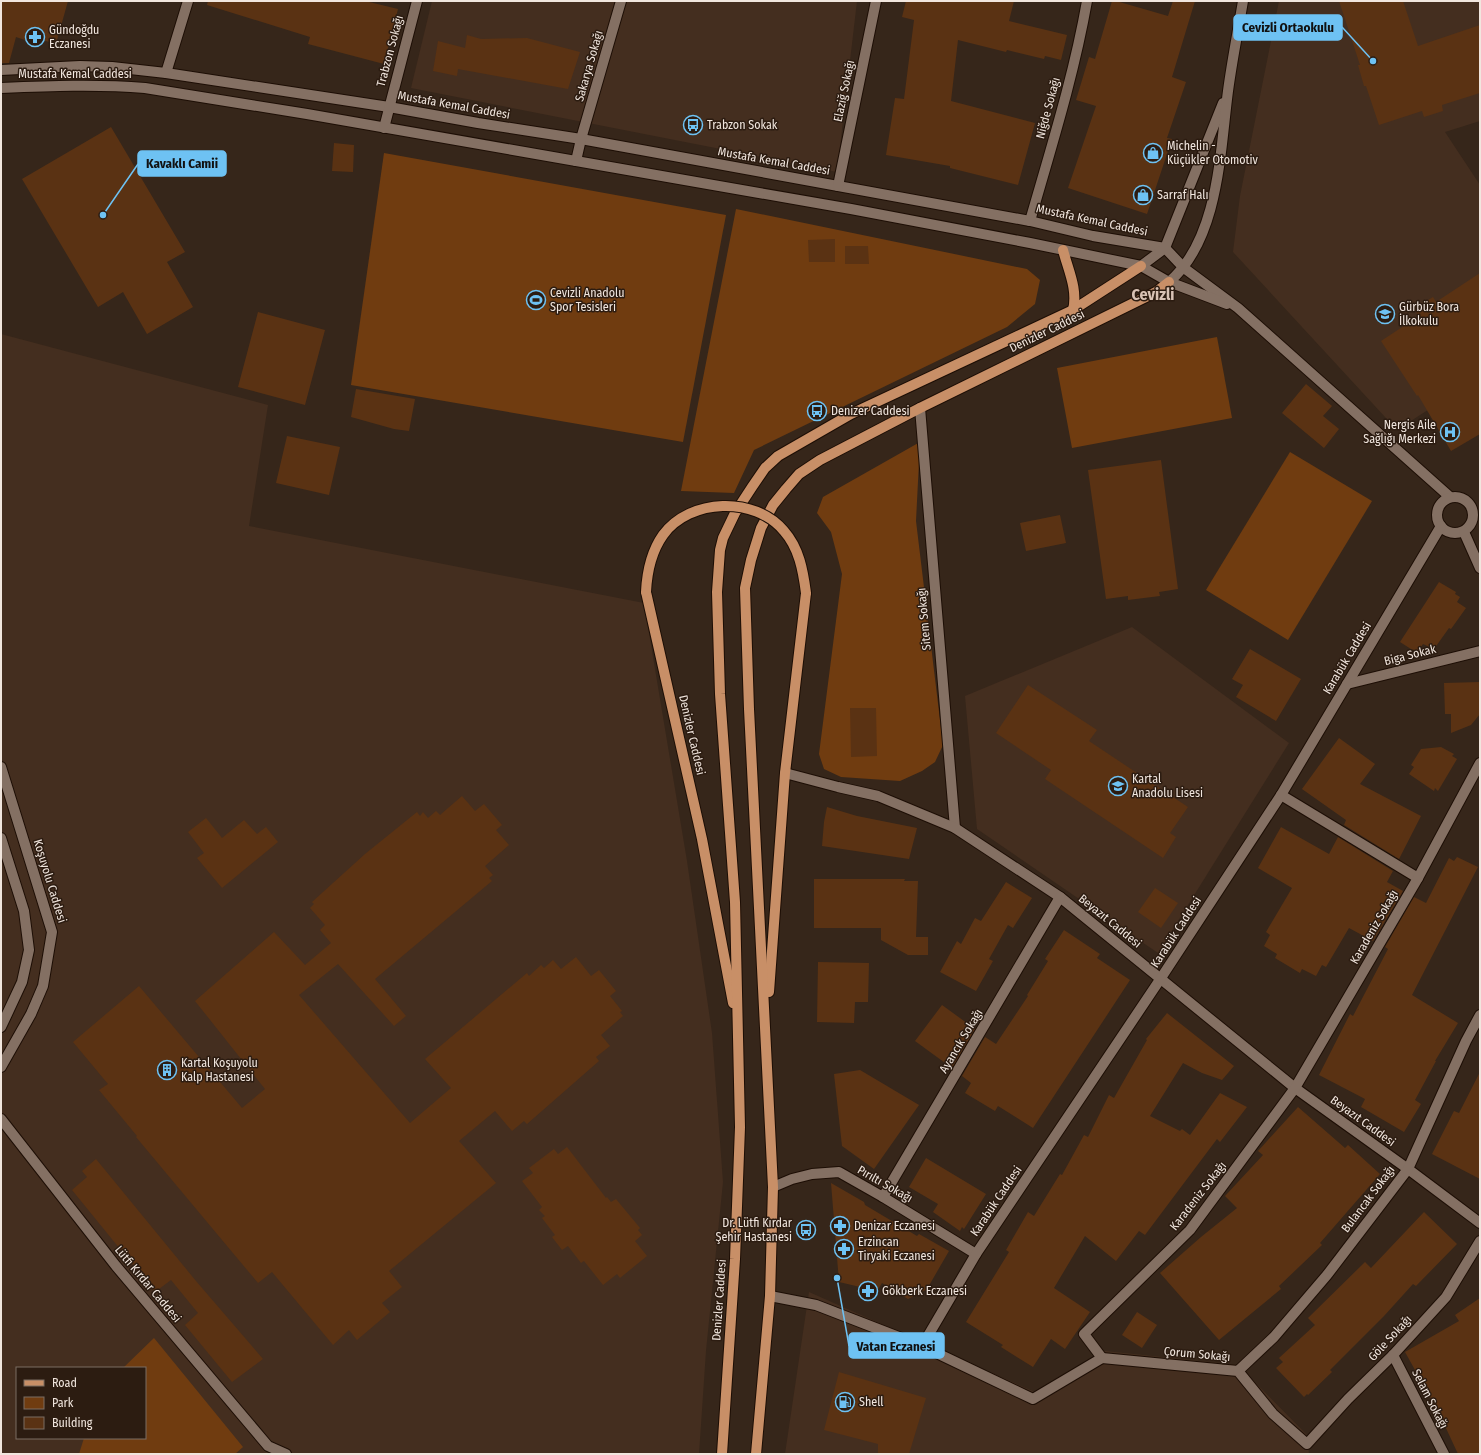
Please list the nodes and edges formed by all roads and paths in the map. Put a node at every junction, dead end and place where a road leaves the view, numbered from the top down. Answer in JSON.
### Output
{"nodes":[{"id":1,"x":188,"y":1,"type":"edge"},
{"id":2,"x":417,"y":1,"type":"edge"},
{"id":3,"x":621,"y":1,"type":"edge"},
{"id":4,"x":876,"y":1,"type":"edge"},
{"id":5,"x":1087,"y":1,"type":"edge"},
{"id":6,"x":1243,"y":1,"type":"edge"},
{"id":7,"x":1,"y":70,"type":"edge"},
{"id":8,"x":166,"y":73,"type":"junction"},
{"id":9,"x":1,"y":88,"type":"edge"},
{"id":10,"x":1229,"y":88,"type":"junction"},
{"id":11,"x":389,"y":107,"type":"junction"},
{"id":12,"x":384,"y":128,"type":"junction"},
{"id":13,"x":581,"y":139,"type":"junction"},
{"id":14,"x":576,"y":161,"type":"junction"},
{"id":15,"x":838,"y":186,"type":"junction"},
{"id":16,"x":1030,"y":221,"type":"junction"},
{"id":17,"x":1165,"y":248,"type":"junction"},
{"id":18,"x":1063,"y":250,"type":"junction"},
{"id":19,"x":1141,"y":266,"type":"junction"},
{"id":20,"x":1184,"y":268,"type":"junction"},
{"id":21,"x":1170,"y":282,"type":"junction"},
{"id":22,"x":1238,"y":308,"type":"junction"},
{"id":23,"x":1073,"y":310,"type":"junction"},
{"id":24,"x":920,"y":408,"type":"junction"},
{"id":25,"x":1450,"y":497,"type":"junction"},
{"id":26,"x":1476,"y":504,"type":"edge"},
{"id":27,"x":1441,"y":526,"type":"junction"},
{"id":28,"x":1464,"y":532,"type":"junction"},
{"id":29,"x":1480,"y":568,"type":"edge"},
{"id":30,"x":1480,"y":651,"type":"edge"},
{"id":31,"x":1347,"y":684,"type":"junction"},
{"id":32,"x":1480,"y":763,"type":"edge"},
{"id":33,"x":1,"y":767,"type":"edge"},
{"id":34,"x":785,"y":773,"type":"junction"},
{"id":35,"x":1281,"y":795,"type":"junction"},
{"id":36,"x":955,"y":828,"type":"junction"},
{"id":37,"x":1,"y":838,"type":"edge"},
{"id":38,"x":1418,"y":878,"type":"junction"},
{"id":39,"x":1060,"y":897,"type":"junction"},
{"id":40,"x":1161,"y":978,"type":"junction"},
{"id":41,"x":1480,"y":1015,"type":"edge"},
{"id":42,"x":1,"y":1027,"type":"edge"},
{"id":43,"x":738,"y":1028,"type":"junction"},
{"id":44,"x":766,"y":1040,"type":"junction"},
{"id":45,"x":1,"y":1066,"type":"edge"},
{"id":46,"x":1295,"y":1088,"type":"junction"},
{"id":47,"x":1,"y":1119,"type":"edge"},
{"id":48,"x":1408,"y":1168,"type":"junction"},
{"id":49,"x":773,"y":1187,"type":"junction"},
{"id":50,"x":883,"y":1197,"type":"junction"},
{"id":51,"x":1480,"y":1223,"type":"edge"},
{"id":52,"x":1480,"y":1241,"type":"edge"},
{"id":53,"x":976,"y":1254,"type":"junction"},
{"id":54,"x":770,"y":1296,"type":"junction"},
{"id":55,"x":922,"y":1346,"type":"junction"},
{"id":56,"x":1393,"y":1355,"type":"junction"},
{"id":57,"x":1102,"y":1358,"type":"junction"},
{"id":58,"x":1238,"y":1371,"type":"junction"},
{"id":59,"x":1307,"y":1444,"type":"joint"},
{"id":60,"x":286,"y":1454,"type":"edge"},
{"id":61,"x":722,"y":1454,"type":"edge"},
{"id":62,"x":756,"y":1454,"type":"edge"},
{"id":63,"x":1444,"y":1454,"type":"edge"}],
"edges":[{"from":1,"to":8,"type":"street"},
{"from":2,"to":11,"type":"street","name":"Trabzon Sokağı"},
{"from":3,"to":13,"type":"street","name":"Sakarya Sokağı"},
{"from":4,"to":15,"type":"street","name":"Elaziğ Sokağı"},
{"from":5,"to":16,"type":"street","name":"Niğde Sokağı"},
{"from":6,"to":10,"type":"street","name":"Denizler Caddesi"},
{"from":7,"to":8,"type":"street","name":"Mustafa Kemal Caddesi"},
{"from":8,"to":11,"type":"street","name":"Mustafa Kemal Caddesi"},
{"from":9,"to":12,"type":"street","name":"Mustafa Kemal Caddesi"},
{"from":10,"to":17,"type":"street","name":"Denizler Caddesi"},
{"from":10,"to":20,"type":"street","name":"Denizler Caddesi"},
{"from":11,"to":12,"type":"street","name":"Trabzon Sokağı"},
{"from":11,"to":13,"type":"street","name":"Mustafa Kemal Caddesi"},
{"from":12,"to":14,"type":"street","name":"Mustafa Kemal Caddesi"},
{"from":13,"to":14,"type":"street","name":"Sakarya Sokağı"},
{"from":13,"to":15,"type":"street","name":"Mustafa Kemal Caddesi"},
{"from":14,"to":18,"type":"street","name":"Mustafa Kemal Caddesi"},
{"from":15,"to":16,"type":"street","name":"Mustafa Kemal Caddesi"},
{"from":16,"to":17,"type":"street","name":"Mustafa Kemal Caddesi"},
{"from":17,"to":19,"type":"street","name":"Denizler Caddesi"},
{"from":17,"to":20,"type":"street"},
{"from":18,"to":19,"type":"street","name":"Mustafa Kemal Caddesi"},
{"from":18,"to":23,"type":"main road"},
{"from":19,"to":21,"type":"street"},
{"from":19,"to":23,"type":"main road","name":"Denizler Caddesi"},
{"from":20,"to":21,"type":"street","name":"Denizler Caddesi"},
{"from":20,"to":22,"type":"street"},
{"from":21,"to":22,"type":"street"},
{"from":21,"to":24,"type":"main road","name":"Denizler Caddesi"},
{"from":22,"to":25,"type":"street"},
{"from":23,"to":43,"type":"main road","name":"Denizler Caddesi"},
{"from":24,"to":36,"type":"street","name":"Sitem Sokağı"},
{"from":24,"to":44,"type":"main road","name":"Denizler Caddesi"},
{"from":25,"to":26,"type":"street"},
{"from":25,"to":27,"type":"street"},
{"from":26,"to":28,"type":"street"},
{"from":27,"to":28,"type":"street"},
{"from":27,"to":31,"type":"street","name":"Karabük Caddesi"},
{"from":28,"to":29,"type":"street"},
{"from":30,"to":31,"type":"street","name":"Biga Sokak"},
{"from":31,"to":35,"type":"street","name":"Karabük Caddesi"},
{"from":32,"to":38,"type":"street","name":"Karadeniz Sokağı"},
{"from":33,"to":45,"type":"street","name":"Koşuyolu Caddesi"},
{"from":34,"to":36,"type":"street","name":"Beyazıt Caddesi"},
{"from":34,"to":43,"type":"main road","name":"Denizler Caddesi","bridge":true},
{"from":34,"to":44,"type":"main road","name":"Denizler Caddesi"},
{"from":35,"to":38,"type":"street"},
{"from":35,"to":40,"type":"street","name":"Karabük Caddesi"},
{"from":36,"to":39,"type":"street","name":"Beyazıt Caddesi"},
{"from":37,"to":42,"type":"street"},
{"from":38,"to":46,"type":"street","name":"Karadeniz Sokağı"},
{"from":39,"to":40,"type":"street","name":"Beyazıt Caddesi"},
{"from":39,"to":50,"type":"street","name":"Ayancık Sokağı"},
{"from":40,"to":46,"type":"street","name":"Beyazıt Caddesi"},
{"from":40,"to":53,"type":"street","name":"Karabük Caddesi"},
{"from":41,"to":48,"type":"street","name":"Bulancak Sokağı"},
{"from":43,"to":61,"type":"main road","name":"Denizler Caddesi"},
{"from":44,"to":49,"type":"main road","name":"Denizler Caddesi"},
{"from":46,"to":48,"type":"street","name":"Beyazıt Caddesi"},
{"from":46,"to":57,"type":"street","name":"Karadeniz Sokağı"},
{"from":47,"to":60,"type":"street","name":"Lütfi Kırdar Caddesi"},
{"from":48,"to":51,"type":"street","name":"Beyazıt Caddesi"},
{"from":48,"to":58,"type":"street","name":"Bulancak Sokağı"},
{"from":49,"to":50,"type":"street","name":"Pırıltı Sokağı"},
{"from":49,"to":54,"type":"main road","name":"Denizler Caddesi"},
{"from":50,"to":53,"type":"street","name":"Pırıltı Sokağı"},
{"from":52,"to":56,"type":"street","name":"Göle Sokağı"},
{"from":53,"to":55,"type":"street","name":"Karabük Caddesi"},
{"from":54,"to":55,"type":"street"},
{"from":54,"to":62,"type":"main road","name":"Denizler Caddesi"},
{"from":55,"to":57,"type":"street"},
{"from":56,"to":59,"type":"street","name":"Göle Sokağı"},
{"from":56,"to":63,"type":"street","name":"Selam Sokağı"},
{"from":57,"to":58,"type":"street","name":"Çorum Sokağı"},
{"from":58,"to":59,"type":"street","name":"Çorum Sokağı"}]}
